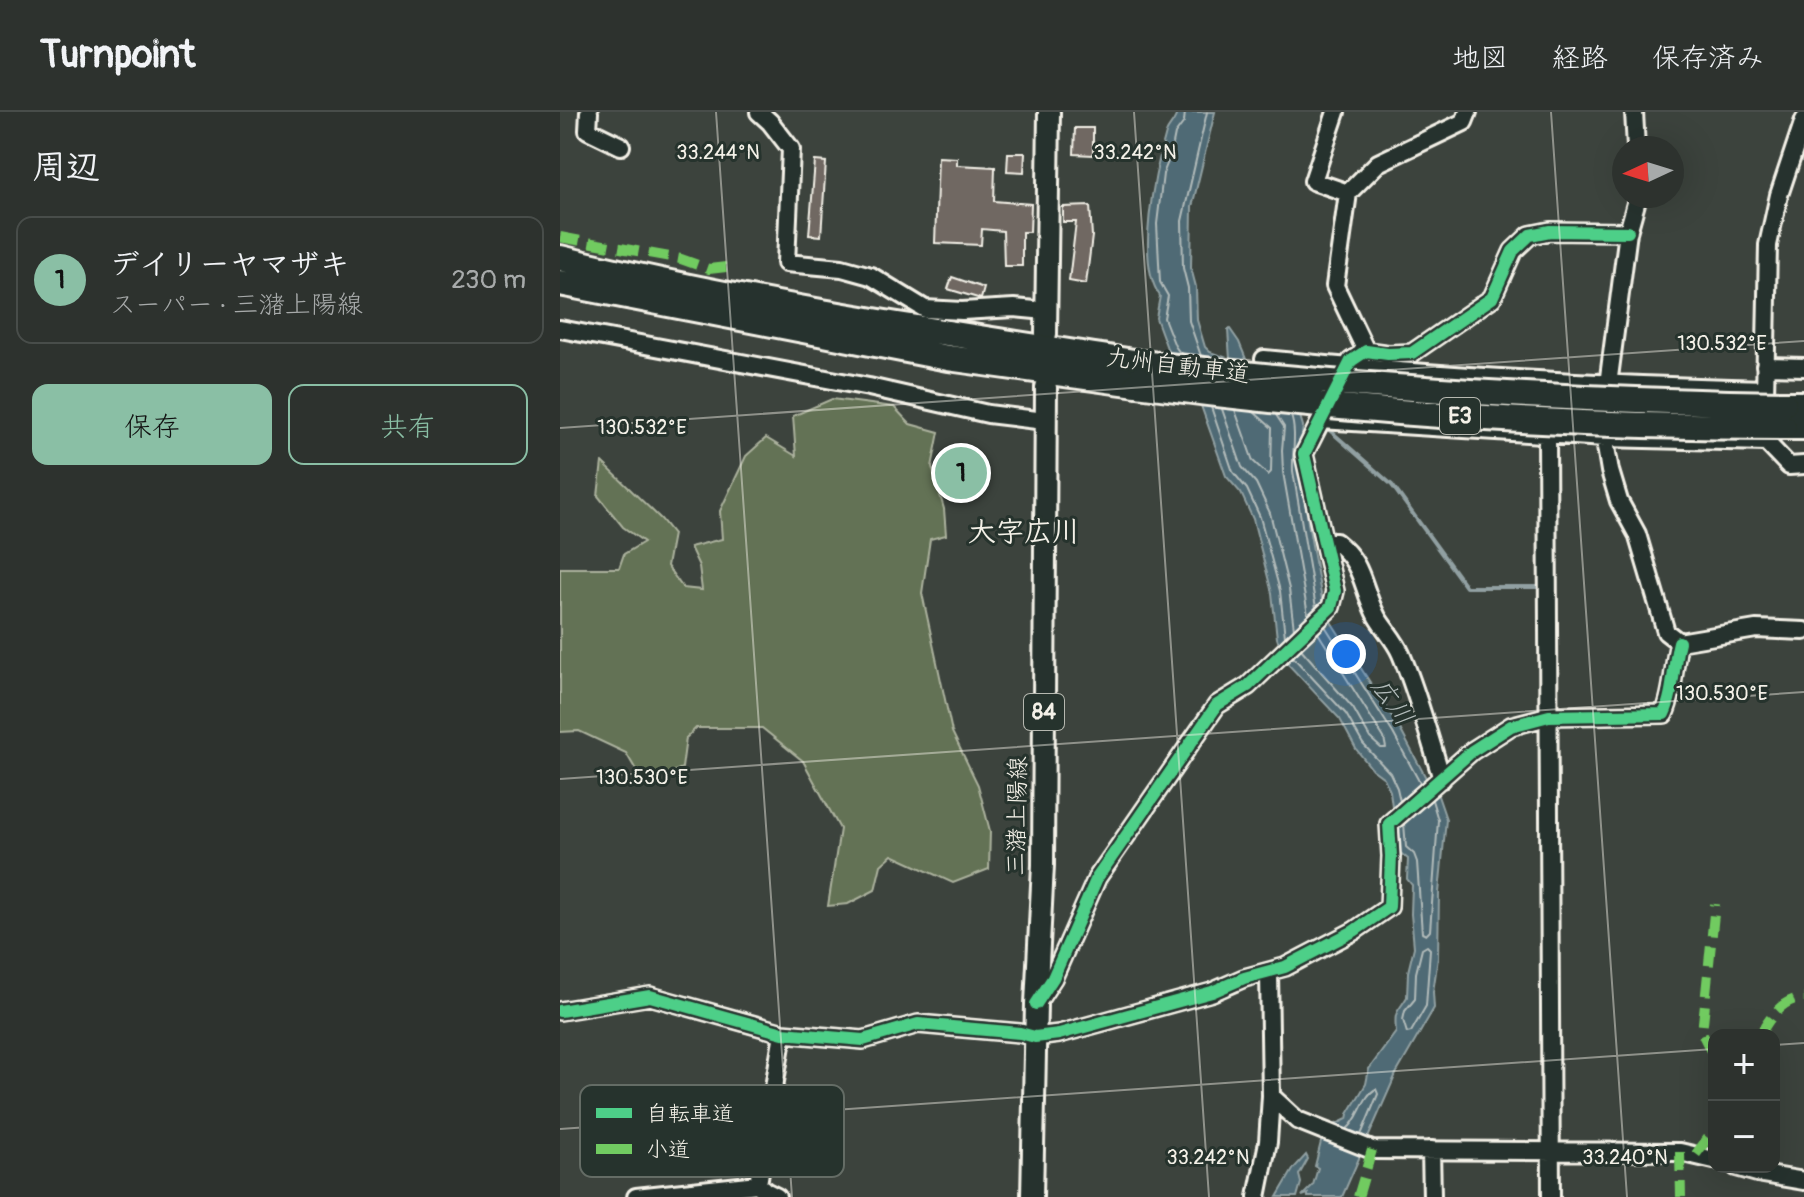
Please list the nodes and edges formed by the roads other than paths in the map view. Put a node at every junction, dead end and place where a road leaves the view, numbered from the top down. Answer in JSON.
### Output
{"nodes":[{"id":1,"x":589,"y":112,"type":"edge"},
{"id":2,"x":759,"y":112,"type":"edge"},
{"id":3,"x":1049,"y":112,"type":"edge"},
{"id":4,"x":1336,"y":112,"type":"edge"},
{"id":5,"x":1468,"y":112,"type":"edge"},
{"id":6,"x":1634,"y":112,"type":"edge"},
{"id":7,"x":1804,"y":120,"type":"edge"},
{"id":8,"x":1635,"y":136,"type":"edge"},
{"id":9,"x":621,"y":146,"type":"dead end"},
{"id":10,"x":1348,"y":193,"type":"junction"},
{"id":11,"x":1635,"y":208,"type":"edge"},
{"id":12,"x":1628,"y":232,"type":"junction"},
{"id":13,"x":560,"y":258,"type":"edge"},
{"id":14,"x":560,"y":283,"type":"edge"},
{"id":15,"x":1046,"y":311,"type":"junction"},
{"id":16,"x":560,"y":329,"type":"edge"},
{"id":17,"x":1046,"y":334,"type":"dead end"},
{"id":18,"x":1366,"y":351,"type":"junction"},
{"id":19,"x":1264,"y":359,"type":"dead end"},
{"id":20,"x":1765,"y":366,"type":"junction"},
{"id":21,"x":1348,"y":367,"type":"junction"},
{"id":22,"x":1804,"y":367,"type":"edge"},
{"id":23,"x":1138,"y":374,"type":"junction"},
{"id":24,"x":1608,"y":385,"type":"junction"},
{"id":25,"x":1046,"y":387,"type":"dead end"},
{"id":26,"x":1784,"y":415,"type":"edge"},
{"id":27,"x":1321,"y":420,"type":"junction"},
{"id":28,"x":1045,"y":421,"type":"junction"},
{"id":29,"x":1547,"y":435,"type":"junction"},
{"id":30,"x":1605,"y":438,"type":"junction"},
{"id":31,"x":1804,"y":465,"type":"edge"},
{"id":32,"x":1324,"y":542,"type":"junction"},
{"id":33,"x":1804,"y":631,"type":"edge"},
{"id":34,"x":1679,"y":642,"type":"junction"},
{"id":35,"x":1549,"y":716,"type":"junction"},
{"id":36,"x":1440,"y":780,"type":"junction"},
{"id":37,"x":1269,"y":972,"type":"junction"},
{"id":38,"x":1036,"y":1004,"type":"junction"},
{"id":39,"x":560,"y":1011,"type":"edge"},
{"id":40,"x":783,"y":1033,"type":"junction"},
{"id":41,"x":1035,"y":1037,"type":"junction"},
{"id":42,"x":774,"y":1085,"type":"edge"},
{"id":43,"x":1271,"y":1096,"type":"junction"},
{"id":44,"x":1431,"y":1150,"type":"junction"},
{"id":45,"x":1545,"y":1151,"type":"junction"},
{"id":46,"x":1708,"y":1159,"type":"edge"},
{"id":47,"x":1757,"y":1173,"type":"edge"},
{"id":48,"x":759,"y":1177,"type":"edge"},
{"id":49,"x":1804,"y":1181,"type":"edge"},
{"id":50,"x":758,"y":1184,"type":"junction"},
{"id":51,"x":636,"y":1197,"type":"edge"},
{"id":52,"x":777,"y":1197,"type":"edge"},
{"id":53,"x":1032,"y":1197,"type":"edge"},
{"id":54,"x":1257,"y":1197,"type":"edge"},
{"id":55,"x":1432,"y":1197,"type":"edge"},
{"id":56,"x":1551,"y":1197,"type":"edge"}],
"edges":[{"from":1,"to":9,"type":"street"},
{"from":2,"to":15,"type":"street"},
{"from":3,"to":15,"type":"main road"},
{"from":4,"to":10,"type":"street"},
{"from":5,"to":10,"type":"street"},
{"from":6,"to":8,"type":"street"},
{"from":7,"to":20,"type":"street"},
{"from":10,"to":18,"type":"street"},
{"from":11,"to":12,"type":"street"},
{"from":12,"to":18,"type":"street"},
{"from":12,"to":24,"type":"street"},
{"from":13,"to":23,"type":"highway","name":"九州自動車道","number":"E3"},
{"from":14,"to":23,"type":"highway","name":"九州自動車道","number":"E3"},
{"from":15,"to":17,"type":"main road"},
{"from":16,"to":28,"type":"street"},
{"from":18,"to":21,"type":"street"},
{"from":19,"to":21,"type":"street"},
{"from":20,"to":22,"type":"street"},
{"from":20,"to":26,"type":"street"},
{"from":21,"to":24,"type":"street"},
{"from":21,"to":27,"type":"street"},
{"from":23,"to":26,"type":"highway","name":"九州自動車道","number":"E3","bridge":true},
{"from":24,"to":26,"type":"street"},
{"from":24,"to":30,"type":"street"},
{"from":25,"to":28,"type":"main road","name":"三潴上陽線","number":"84"},
{"from":26,"to":30,"type":"street"},
{"from":26,"to":31,"type":"street"},
{"from":27,"to":29,"type":"street"},
{"from":27,"to":32,"type":"street"},
{"from":28,"to":38,"type":"main road","name":"三潴上陽線","number":"84"},
{"from":29,"to":30,"type":"street"},
{"from":29,"to":35,"type":"street"},
{"from":30,"to":34,"type":"street"},
{"from":32,"to":36,"type":"street"},
{"from":32,"to":38,"type":"street"},
{"from":33,"to":34,"type":"street"},
{"from":34,"to":35,"type":"street"},
{"from":35,"to":36,"type":"street"},
{"from":35,"to":45,"type":"street"},
{"from":36,"to":37,"type":"street"},
{"from":37,"to":41,"type":"street"},
{"from":37,"to":43,"type":"street"},
{"from":38,"to":41,"type":"main road","name":"三潴上陽線","number":"84"},
{"from":39,"to":40,"type":"street"},
{"from":40,"to":41,"type":"street"},
{"from":40,"to":42,"type":"street"},
{"from":41,"to":53,"type":"main road","name":"三潴上陽線","number":"84"},
{"from":43,"to":44,"type":"street"},
{"from":43,"to":54,"type":"street"},
{"from":44,"to":45,"type":"street"},
{"from":44,"to":55,"type":"street"},
{"from":45,"to":46,"type":"street"},
{"from":45,"to":56,"type":"street"},
{"from":47,"to":49,"type":"street"},
{"from":48,"to":50,"type":"street"},
{"from":50,"to":51,"type":"street"},
{"from":50,"to":52,"type":"street"}]}
